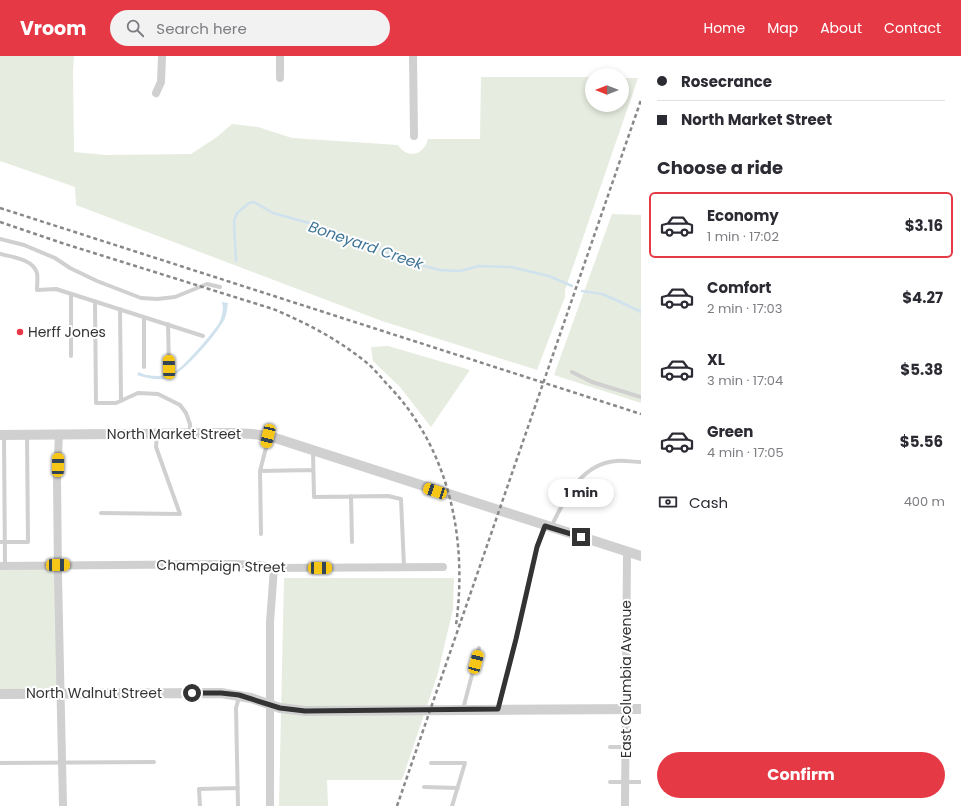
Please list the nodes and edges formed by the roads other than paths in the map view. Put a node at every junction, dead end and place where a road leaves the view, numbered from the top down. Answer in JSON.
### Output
{"nodes":[{"id":1,"x":162,"y":56,"type":"edge"},
{"id":2,"x":280,"y":56,"type":"edge"},
{"id":3,"x":413,"y":56,"type":"edge"},
{"id":4,"x":280,"y":78,"type":"dead end"},
{"id":5,"x":156,"y":93,"type":"dead end"},
{"id":6,"x":414,"y":136,"type":"dead end"},
{"id":7,"x":0,"y":239,"type":"edge"},
{"id":8,"x":0,"y":254,"type":"edge"},
{"id":9,"x":220,"y":287,"type":"dead end"},
{"id":10,"x":71,"y":294,"type":"junction"},
{"id":11,"x":95,"y":301,"type":"junction"},
{"id":12,"x":120,"y":309,"type":"junction"},
{"id":13,"x":144,"y":317,"type":"junction"},
{"id":14,"x":168,"y":324,"type":"junction"},
{"id":15,"x":203,"y":336,"type":"dead end"},
{"id":16,"x":71,"y":356,"type":"dead end"},
{"id":17,"x":144,"y":367,"type":"dead end"},
{"id":18,"x":169,"y":367,"type":"dead end"},
{"id":19,"x":572,"y":372,"type":"dead end"},
{"id":20,"x":641,"y":397,"type":"edge"},
{"id":21,"x":121,"y":401,"type":"junction"},
{"id":22,"x":157,"y":434,"type":"junction"},
{"id":23,"x":190,"y":434,"type":"junction"},
{"id":24,"x":2,"y":435,"type":"edge"},
{"id":25,"x":27,"y":435,"type":"junction"},
{"id":26,"x":59,"y":435,"type":"junction"},
{"id":27,"x":268,"y":436,"type":"junction"},
{"id":28,"x":313,"y":450,"type":"junction"},
{"id":29,"x":641,"y":462,"type":"edge"},
{"id":30,"x":313,"y":470,"type":"junction"},
{"id":31,"x":260,"y":471,"type":"junction"},
{"id":32,"x":351,"y":496,"type":"junction"},
{"id":33,"x":101,"y":513,"type":"dead end"},
{"id":34,"x":548,"y":527,"type":"junction"},
{"id":35,"x":261,"y":534,"type":"dead end"},
{"id":36,"x":2,"y":542,"type":"edge"},
{"id":37,"x":352,"y":542,"type":"dead end"},
{"id":38,"x":626,"y":552,"type":"junction"},
{"id":39,"x":641,"y":556,"type":"edge"},
{"id":40,"x":58,"y":565,"type":"junction"},
{"id":41,"x":2,"y":566,"type":"edge"},
{"id":42,"x":274,"y":568,"type":"junction"},
{"id":43,"x":404,"y":568,"type":"junction"},
{"id":44,"x":443,"y":568,"type":"dead end"},
{"id":45,"x":479,"y":648,"type":"dead end"},
{"id":46,"x":0,"y":694,"type":"edge"},
{"id":47,"x":60,"y":694,"type":"junction"},
{"id":48,"x":239,"y":695,"type":"junction"},
{"id":49,"x":270,"y":705,"type":"junction"},
{"id":50,"x":498,"y":709,"type":"junction"},
{"id":51,"x":625,"y":709,"type":"junction"},
{"id":52,"x":641,"y":709,"type":"edge"},
{"id":53,"x":462,"y":710,"type":"junction"},
{"id":54,"x":610,"y":747,"type":"dead end"},
{"id":55,"x":625,"y":747,"type":"junction"},
{"id":56,"x":154,"y":762,"type":"dead end"},
{"id":57,"x":62,"y":763,"type":"junction"},
{"id":58,"x":431,"y":763,"type":"dead end"},
{"id":59,"x":0,"y":764,"type":"edge"},
{"id":60,"x":610,"y":782,"type":"dead end"},
{"id":61,"x":625,"y":782,"type":"junction"},
{"id":62,"x":641,"y":782,"type":"edge"},
{"id":63,"x":238,"y":788,"type":"junction"},
{"id":64,"x":424,"y":788,"type":"dead end"},
{"id":65,"x":458,"y":788,"type":"junction"},
{"id":66,"x":63,"y":806,"type":"edge"},
{"id":67,"x":200,"y":806,"type":"edge"},
{"id":68,"x":238,"y":806,"type":"edge"},
{"id":69,"x":270,"y":806,"type":"edge"},
{"id":70,"x":452,"y":806,"type":"edge"},
{"id":71,"x":625,"y":806,"type":"edge"}],
"edges":[{"from":1,"to":5,"type":"street"},
{"from":2,"to":4,"type":"street"},
{"from":3,"to":6,"type":"street"},
{"from":7,"to":9,"type":"lane"},
{"from":8,"to":10,"type":"lane"},
{"from":10,"to":11,"type":"lane"},
{"from":10,"to":16,"type":"lane"},
{"from":11,"to":12,"type":"lane"},
{"from":11,"to":21,"type":"lane"},
{"from":12,"to":13,"type":"lane"},
{"from":12,"to":21,"type":"lane"},
{"from":13,"to":14,"type":"lane"},
{"from":13,"to":17,"type":"lane"},
{"from":14,"to":15,"type":"lane"},
{"from":14,"to":18,"type":"lane"},
{"from":19,"to":20,"type":"lane"},
{"from":21,"to":23,"type":"lane"},
{"from":22,"to":23,"type":"street","name":"North Market Street"},
{"from":22,"to":26,"type":"street","name":"North Market Street"},
{"from":22,"to":33,"type":"lane"},
{"from":23,"to":27,"type":"street","name":"North Market Street"},
{"from":24,"to":25,"type":"street","name":"North Market Street"},
{"from":24,"to":36,"type":"lane"},
{"from":25,"to":26,"type":"street","name":"North Market Street"},
{"from":25,"to":36,"type":"lane"},
{"from":26,"to":40,"type":"street"},
{"from":27,"to":28,"type":"street","name":"North Market Street"},
{"from":27,"to":31,"type":"lane"},
{"from":28,"to":30,"type":"lane"},
{"from":28,"to":34,"type":"street","name":"North Market Street"},
{"from":29,"to":34,"type":"lane"},
{"from":30,"to":31,"type":"lane"},
{"from":30,"to":32,"type":"lane"},
{"from":31,"to":35,"type":"lane"},
{"from":32,"to":37,"type":"lane"},
{"from":32,"to":43,"type":"lane"},
{"from":34,"to":38,"type":"street","name":"North Market Street"},
{"from":34,"to":50,"type":"lane"},
{"from":36,"to":41,"type":"lane"},
{"from":38,"to":39,"type":"street","name":"North Market Street"},
{"from":38,"to":51,"type":"street","name":"East Columbia Avenue"},
{"from":40,"to":41,"type":"street","name":"Champaign Street"},
{"from":40,"to":42,"type":"street","name":"Champaign Street"},
{"from":40,"to":47,"type":"street"},
{"from":42,"to":43,"type":"street","name":"Champaign Street"},
{"from":42,"to":49,"type":"street"},
{"from":43,"to":44,"type":"street","name":"Champaign Street"},
{"from":45,"to":53,"type":"lane"},
{"from":46,"to":47,"type":"street","name":"North Walnut Street"},
{"from":47,"to":48,"type":"street","name":"North Walnut Street"},
{"from":47,"to":57,"type":"street"},
{"from":48,"to":49,"type":"street","name":"North Walnut Street"},
{"from":48,"to":63,"type":"lane"},
{"from":49,"to":53,"type":"street","name":"North Walnut Street"},
{"from":49,"to":69,"type":"street"},
{"from":50,"to":51,"type":"street","name":"North Walnut Street"},
{"from":50,"to":53,"type":"street","name":"North Walnut Street"},
{"from":51,"to":52,"type":"street","name":"North Walnut Street"},
{"from":51,"to":55,"type":"street","name":"East Columbia Avenue"},
{"from":54,"to":55,"type":"lane"},
{"from":55,"to":61,"type":"street","name":"East Columbia Avenue"},
{"from":56,"to":57,"type":"lane"},
{"from":57,"to":59,"type":"lane"},
{"from":57,"to":66,"type":"street"},
{"from":58,"to":65,"type":"lane"},
{"from":60,"to":61,"type":"lane"},
{"from":61,"to":62,"type":"lane"},
{"from":61,"to":71,"type":"street","name":"East Columbia Avenue"},
{"from":63,"to":67,"type":"lane"},
{"from":63,"to":68,"type":"lane"},
{"from":64,"to":65,"type":"lane"},
{"from":65,"to":70,"type":"lane"}]}
